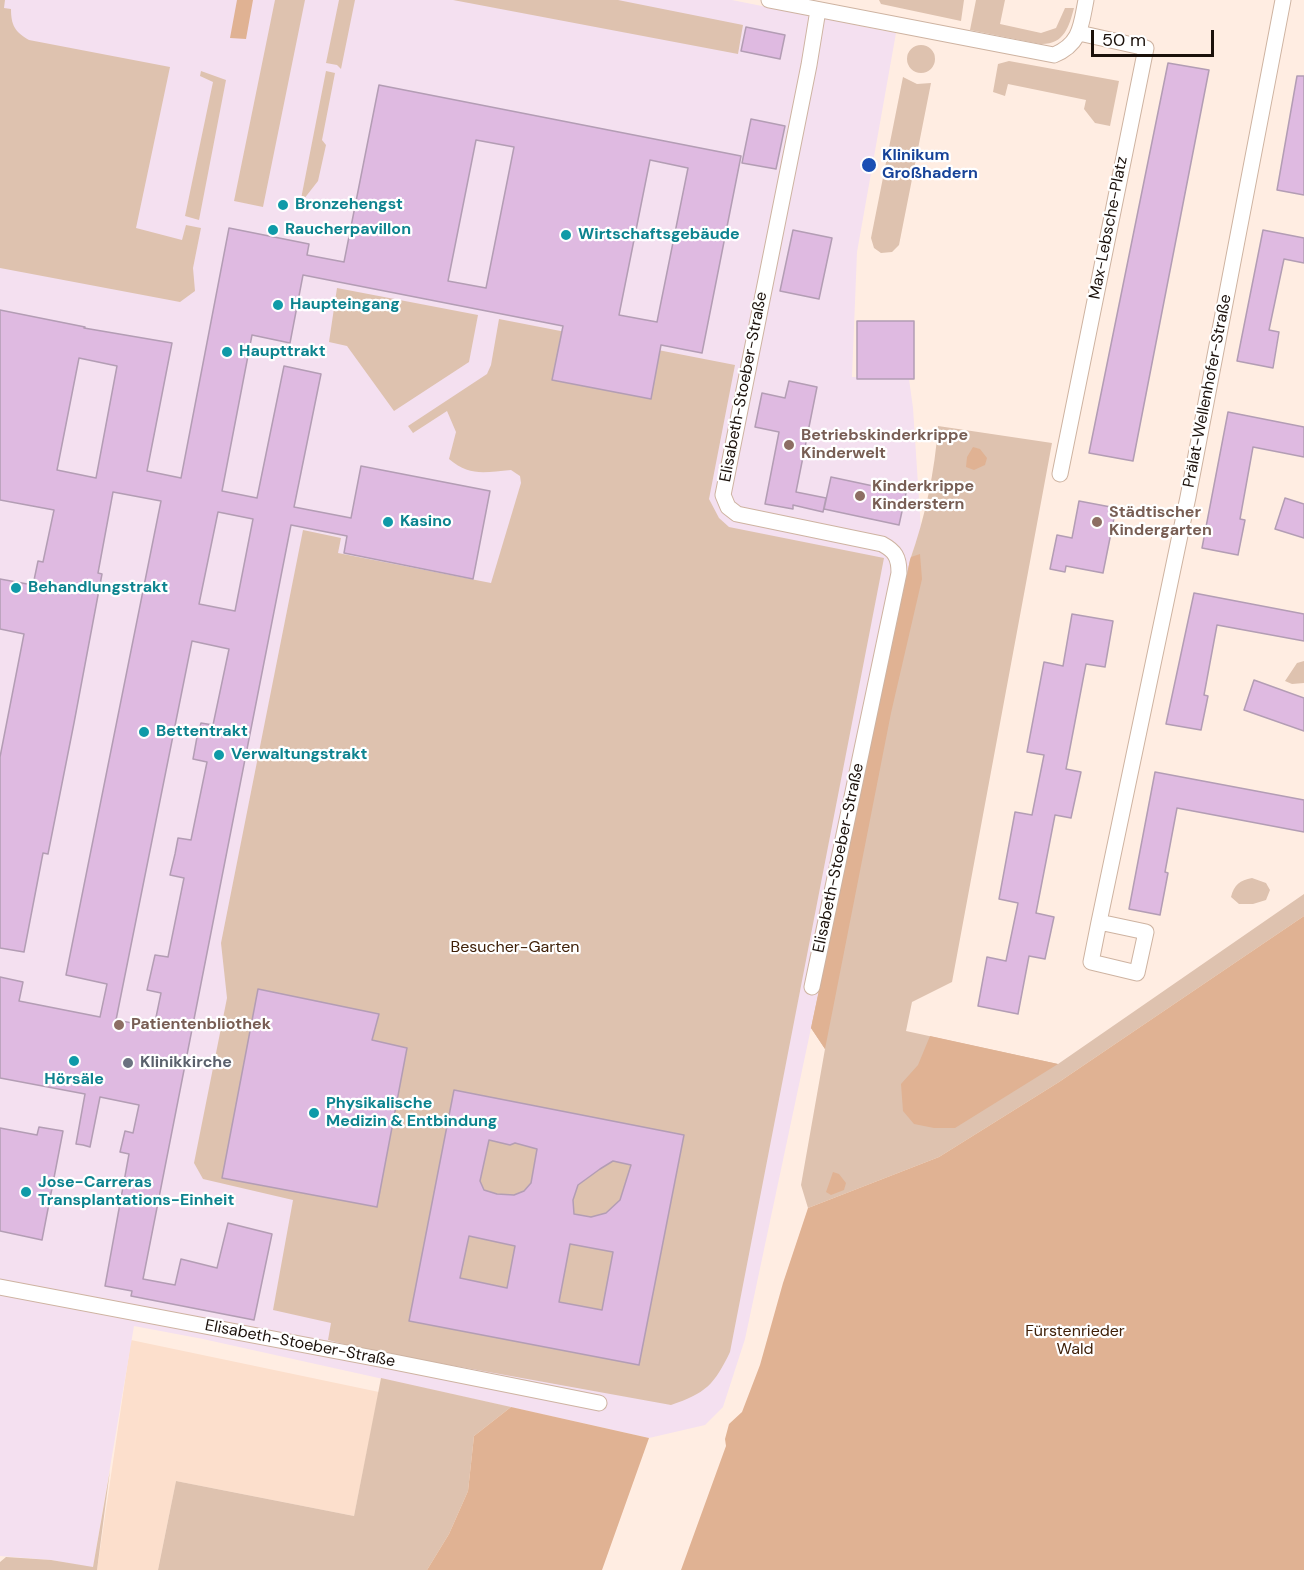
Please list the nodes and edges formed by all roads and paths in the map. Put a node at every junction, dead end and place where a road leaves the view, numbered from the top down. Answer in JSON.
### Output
{"nodes":[{"id":1,"x":769,"y":0,"type":"edge"},
{"id":2,"x":1086,"y":0,"type":"edge"},
{"id":3,"x":1283,"y":0,"type":"edge"},
{"id":4,"x":819,"y":10,"type":"junction"},
{"id":5,"x":1079,"y":33,"type":"junction"},
{"id":6,"x":1060,"y":474,"type":"dead end"},
{"id":7,"x":1099,"y":922,"type":"dead end"},
{"id":8,"x":812,"y":987,"type":"dead end"},
{"id":9,"x":0,"y":1287,"type":"edge"},
{"id":10,"x":599,"y":1403,"type":"dead end"}],
"edges":[{"from":1,"to":4,"type":"street"},
{"from":2,"to":5,"type":"street"},
{"from":3,"to":7,"type":"street","name":"Prälat-Wellenhofer-Straße"},
{"from":4,"to":5,"type":"street"},
{"from":4,"to":8,"type":"street","name":"Elisabeth-Stoeber-Straße"},
{"from":5,"to":6,"type":"street","name":"Max-Lebsche-Platz"},
{"from":9,"to":10,"type":"street","name":"Elisabeth-Stoeber-Straße"}]}
